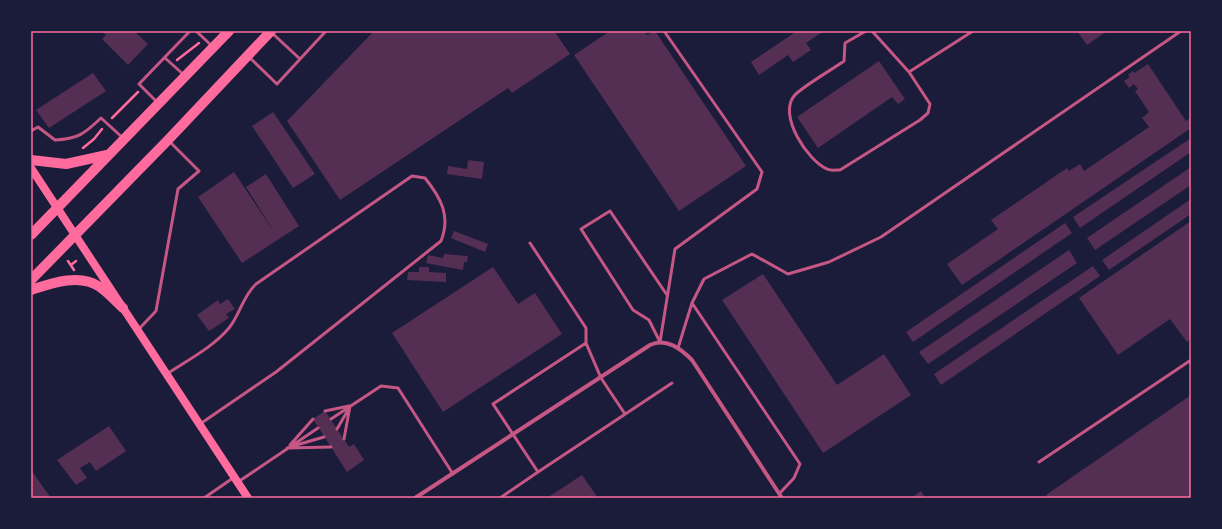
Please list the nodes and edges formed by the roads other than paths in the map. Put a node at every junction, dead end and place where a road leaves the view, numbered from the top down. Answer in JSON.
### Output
{"nodes":[{"id":1,"x":190,"y":31,"type":"edge"},
{"id":2,"x":196,"y":31,"type":"edge"},
{"id":3,"x":229,"y":31,"type":"edge"},
{"id":4,"x":270,"y":31,"type":"edge"},
{"id":5,"x":664,"y":31,"type":"edge"},
{"id":6,"x":866,"y":31,"type":"edge"},
{"id":7,"x":872,"y":31,"type":"edge"},
{"id":8,"x":973,"y":31,"type":"edge"},
{"id":9,"x":1181,"y":31,"type":"edge"},
{"id":10,"x":324,"y":32,"type":"edge"},
{"id":11,"x":213,"y":47,"type":"junction"},
{"id":12,"x":248,"y":56,"type":"junction"},
{"id":13,"x":164,"y":58,"type":"junction"},
{"id":14,"x":300,"y":59,"type":"junction"},
{"id":15,"x":909,"y":72,"type":"junction"},
{"id":16,"x":184,"y":76,"type":"junction"},
{"id":17,"x":158,"y":103,"type":"junction"},
{"id":18,"x":31,"y":131,"type":"edge"},
{"id":19,"x":124,"y":139,"type":"junction"},
{"id":20,"x":168,"y":140,"type":"junction"},
{"id":21,"x":109,"y":154,"type":"junction"},
{"id":22,"x":31,"y":160,"type":"edge"},
{"id":23,"x":31,"y":168,"type":"edge"},
{"id":24,"x":58,"y":208,"type":"junction"},
{"id":25,"x":31,"y":235,"type":"edge"},
{"id":26,"x":75,"y":235,"type":"junction"},
{"id":27,"x":530,"y":243,"type":"dead end"},
{"id":28,"x":31,"y":280,"type":"edge"},
{"id":29,"x":31,"y":290,"type":"edge"},
{"id":30,"x":667,"y":296,"type":"junction"},
{"id":31,"x":692,"y":303,"type":"junction"},
{"id":32,"x":123,"y":308,"type":"junction"},
{"id":33,"x":138,"y":330,"type":"junction"},
{"id":34,"x":660,"y":342,"type":"junction"},
{"id":35,"x":586,"y":343,"type":"junction"},
{"id":36,"x":678,"y":348,"type":"junction"},
{"id":37,"x":1191,"y":360,"type":"edge"},
{"id":38,"x":167,"y":374,"type":"junction"},
{"id":39,"x":601,"y":378,"type":"junction"},
{"id":40,"x":672,"y":383,"type":"dead end"},
{"id":41,"x":350,"y":406,"type":"junction"},
{"id":42,"x":325,"y":410,"type":"dead end"},
{"id":43,"x":625,"y":414,"type":"junction"},
{"id":44,"x":313,"y":419,"type":"dead end"},
{"id":45,"x":331,"y":419,"type":"dead end"},
{"id":46,"x":200,"y":424,"type":"junction"},
{"id":47,"x":318,"y":428,"type":"dead end"},
{"id":48,"x":337,"y":429,"type":"dead end"},
{"id":49,"x":513,"y":434,"type":"junction"},
{"id":50,"x":324,"y":437,"type":"dead end"},
{"id":51,"x":344,"y":439,"type":"dead end"},
{"id":52,"x":331,"y":447,"type":"dead end"},
{"id":53,"x":287,"y":448,"type":"junction"},
{"id":54,"x":1039,"y":462,"type":"dead end"},
{"id":55,"x":538,"y":472,"type":"junction"},
{"id":56,"x":453,"y":474,"type":"junction"},
{"id":57,"x":236,"y":480,"type":"junction"},
{"id":58,"x":780,"y":496,"type":"edge"},
{"id":59,"x":204,"y":498,"type":"edge"},
{"id":60,"x":248,"y":498,"type":"edge"},
{"id":61,"x":416,"y":498,"type":"edge"},
{"id":62,"x":500,"y":498,"type":"edge"}],
"edges":[{"from":1,"to":13,"type":"lane"},
{"from":2,"to":11,"type":"lane"},
{"from":3,"to":11,"type":"main road"},
{"from":4,"to":12,"type":"main road"},
{"from":4,"to":14,"type":"lane"},
{"from":5,"to":30,"type":"lane"},
{"from":6,"to":15,"type":"lane"},
{"from":7,"to":15,"type":"lane"},
{"from":8,"to":15,"type":"lane"},
{"from":9,"to":31,"type":"lane"},
{"from":10,"to":14,"type":"lane"},
{"from":11,"to":16,"type":"main road"},
{"from":12,"to":14,"type":"lane"},
{"from":12,"to":20,"type":"main road"},
{"from":13,"to":16,"type":"lane"},
{"from":13,"to":17,"type":"lane"},
{"from":16,"to":17,"type":"main road"},
{"from":17,"to":19,"type":"main road"},
{"from":18,"to":19,"type":"lane"},
{"from":19,"to":21,"type":"main road"},
{"from":20,"to":26,"type":"main road"},
{"from":20,"to":33,"type":"lane"},
{"from":21,"to":22,"type":"main road"},
{"from":21,"to":24,"type":"main road"},
{"from":23,"to":24,"type":"main road"},
{"from":24,"to":25,"type":"main road"},
{"from":24,"to":26,"type":"main road"},
{"from":26,"to":28,"type":"main road"},
{"from":26,"to":32,"type":"main road"},
{"from":27,"to":35,"type":"lane"},
{"from":29,"to":32,"type":"main road"},
{"from":30,"to":34,"type":"lane"},
{"from":30,"to":34,"type":"lane"},
{"from":31,"to":36,"type":"lane"},
{"from":31,"to":58,"type":"lane"},
{"from":32,"to":33,"type":"main road"},
{"from":33,"to":38,"type":"main road"},
{"from":34,"to":36,"type":"street"},
{"from":34,"to":39,"type":"street"},
{"from":35,"to":39,"type":"lane"},
{"from":35,"to":49,"type":"lane"},
{"from":36,"to":58,"type":"street"},
{"from":37,"to":54,"type":"lane"},
{"from":38,"to":46,"type":"main road"},
{"from":38,"to":46,"type":"lane"},
{"from":39,"to":43,"type":"lane"},
{"from":39,"to":49,"type":"street"},
{"from":40,"to":43,"type":"lane"},
{"from":41,"to":42,"type":"lane"},
{"from":41,"to":45,"type":"lane"},
{"from":41,"to":48,"type":"lane"},
{"from":41,"to":51,"type":"lane"},
{"from":41,"to":56,"type":"lane"},
{"from":43,"to":55,"type":"lane"},
{"from":44,"to":53,"type":"lane"},
{"from":46,"to":57,"type":"main road"},
{"from":47,"to":53,"type":"lane"},
{"from":49,"to":55,"type":"lane"},
{"from":49,"to":56,"type":"street"},
{"from":50,"to":53,"type":"lane"},
{"from":52,"to":53,"type":"lane"},
{"from":53,"to":57,"type":"lane"},
{"from":55,"to":62,"type":"lane"},
{"from":56,"to":61,"type":"street"},
{"from":57,"to":59,"type":"lane"},
{"from":57,"to":60,"type":"main road"}]}
